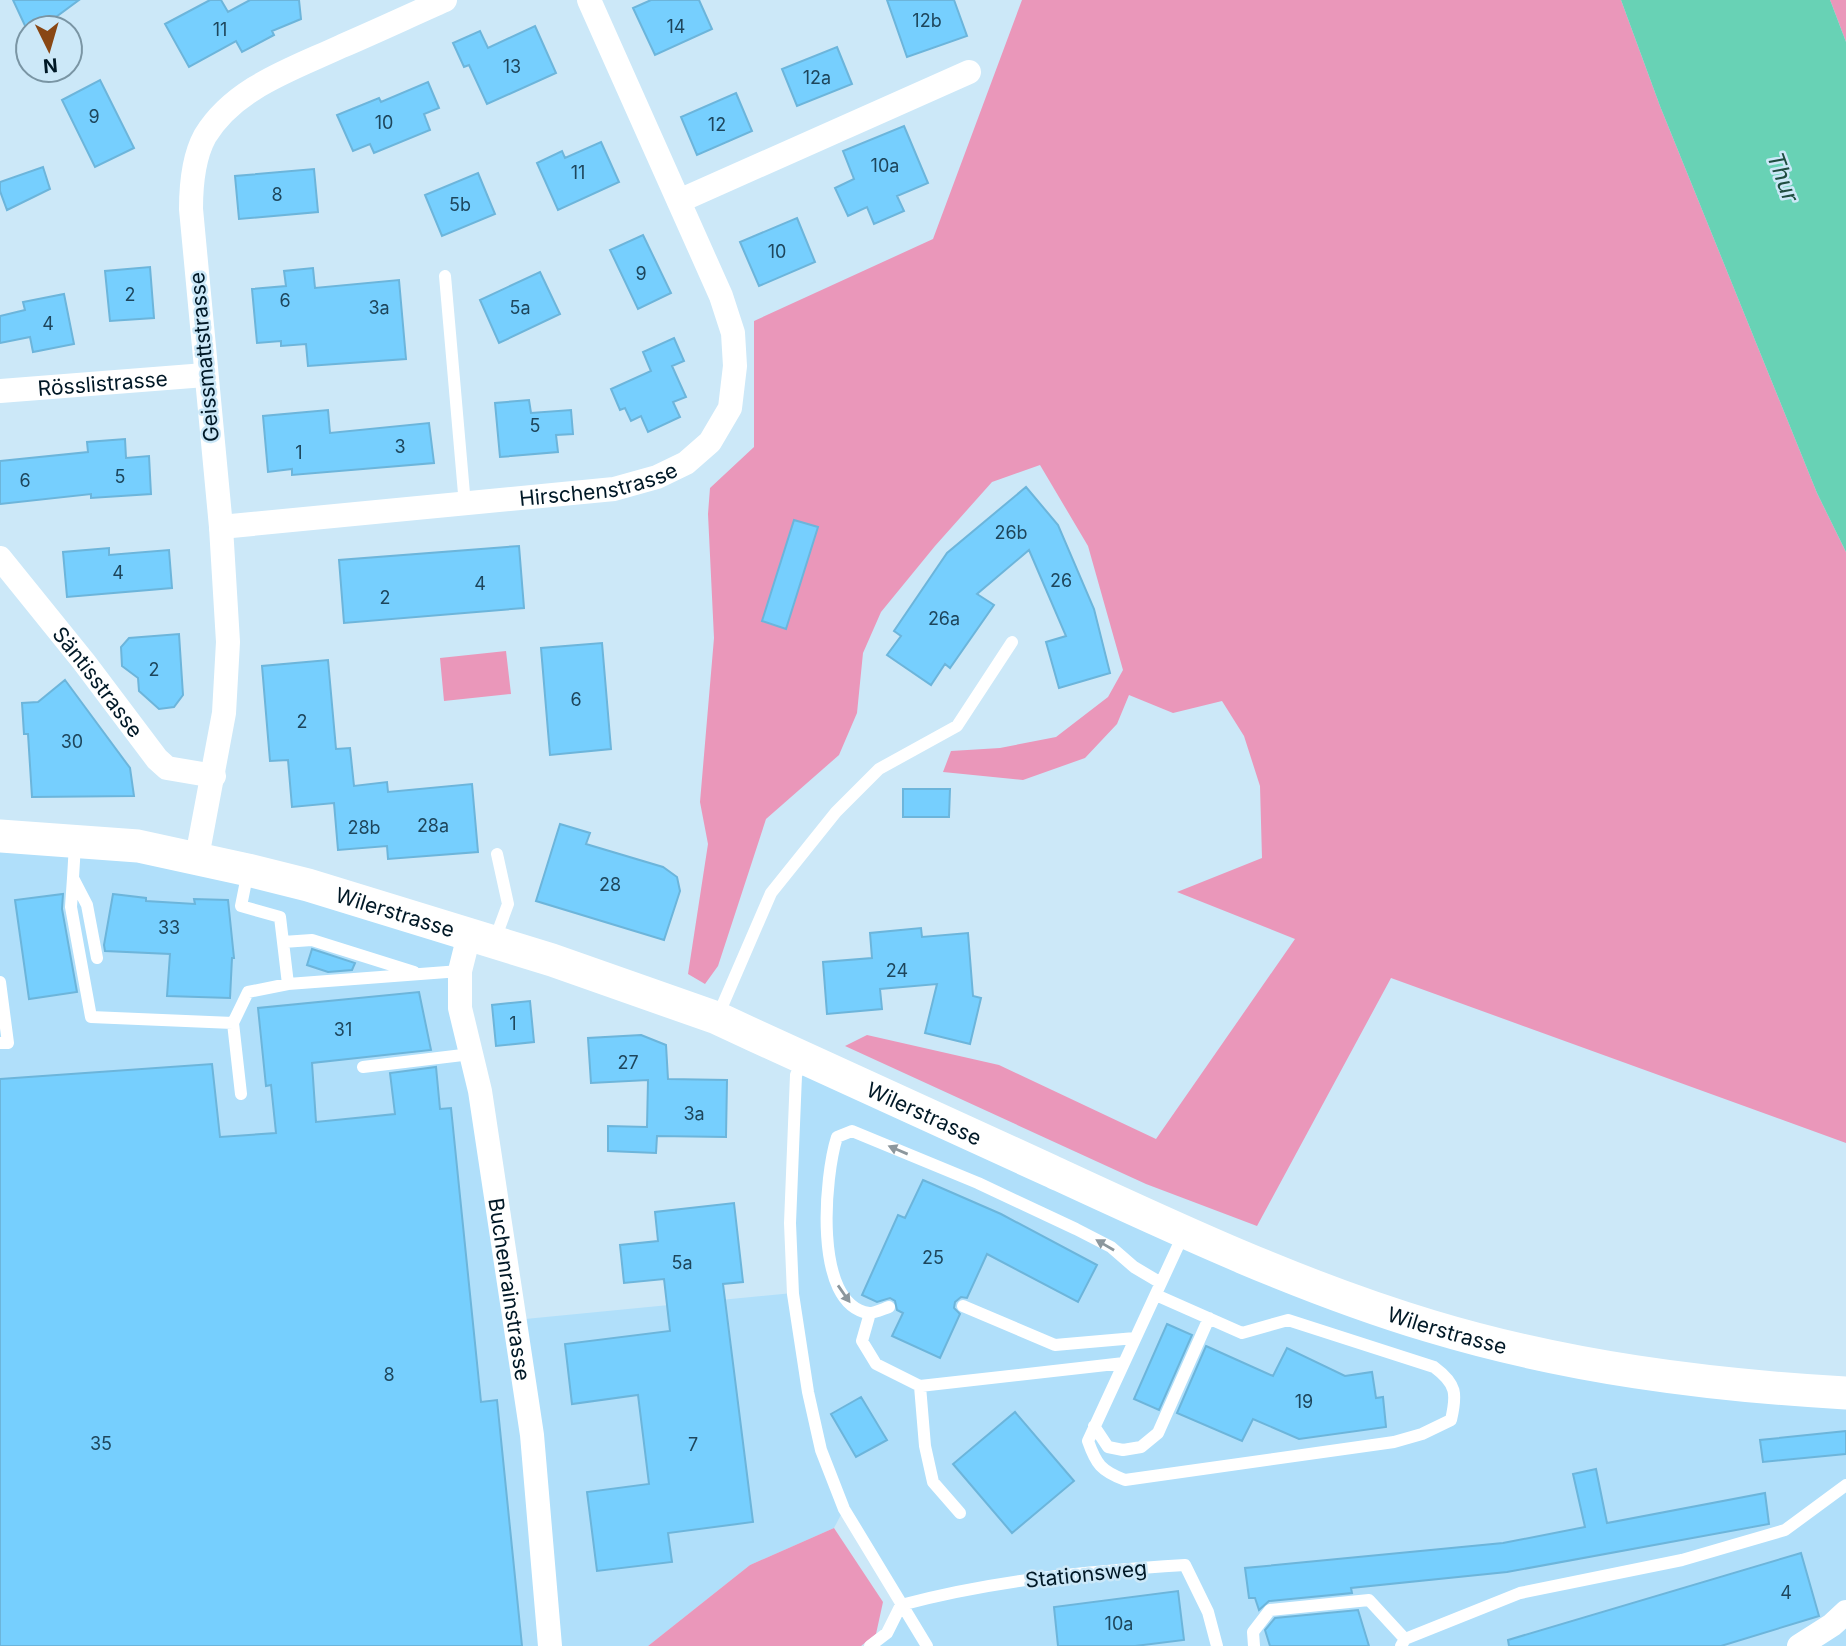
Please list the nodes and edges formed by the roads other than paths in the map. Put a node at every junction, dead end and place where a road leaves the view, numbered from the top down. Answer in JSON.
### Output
{"nodes":[{"id":1,"x":445,"y":0,"type":"edge"},
{"id":2,"x":589,"y":0,"type":"edge"},
{"id":3,"x":418,"y":5,"type":"edge"},
{"id":4,"x":969,"y":72,"type":"dead end"},
{"id":5,"x":679,"y":201,"type":"junction"},
{"id":6,"x":445,"y":276,"type":"dead end"},
{"id":7,"x":205,"y":375,"type":"junction"},
{"id":8,"x":0,"y":391,"type":"edge"},
{"id":9,"x":465,"y":505,"type":"junction"},
{"id":10,"x":221,"y":527,"type":"junction"},
{"id":11,"x":0,"y":558,"type":"edge"},
{"id":12,"x":1012,"y":642,"type":"dead end"},
{"id":13,"x":214,"y":776,"type":"junction"},
{"id":14,"x":0,"y":836,"type":"edge"},
{"id":15,"x":76,"y":840,"type":"junction"},
{"id":16,"x":497,"y":854,"type":"dead end"},
{"id":17,"x":197,"y":857,"type":"junction"},
{"id":18,"x":248,"y":870,"type":"junction"},
{"id":19,"x":73,"y":878,"type":"junction"},
{"id":20,"x":482,"y":939,"type":"junction"},
{"id":21,"x":283,"y":942,"type":"junction"},
{"id":22,"x":97,"y":958,"type":"dead end"},
{"id":23,"x":460,"y":971,"type":"junction"},
{"id":24,"x":421,"y":975,"type":"junction"},
{"id":25,"x":0,"y":982,"type":"edge"},
{"id":26,"x":288,"y":984,"type":"junction"},
{"id":27,"x":717,"y":1018,"type":"junction"},
{"id":28,"x":233,"y":1023,"type":"junction"},
{"id":29,"x":0,"y":1043,"type":"edge"},
{"id":30,"x":471,"y":1054,"type":"junction"},
{"id":31,"x":805,"y":1059,"type":"junction"},
{"id":32,"x":363,"y":1067,"type":"dead end"},
{"id":33,"x":241,"y":1094,"type":"dead end"},
{"id":34,"x":1185,"y":1232,"type":"junction"},
{"id":35,"x":1158,"y":1289,"type":"junction"},
{"id":36,"x":963,"y":1306,"type":"dead end"},
{"id":37,"x":889,"y":1307,"type":"dead end"},
{"id":38,"x":870,"y":1313,"type":"junction"},
{"id":39,"x":1209,"y":1318,"type":"junction"},
{"id":40,"x":1135,"y":1338,"type":"junction"},
{"id":41,"x":1124,"y":1363,"type":"junction"},
{"id":42,"x":920,"y":1387,"type":"junction"},
{"id":43,"x":1846,"y":1393,"type":"edge"},
{"id":44,"x":1094,"y":1426,"type":"junction"},
{"id":45,"x":1846,"y":1485,"type":"edge"},
{"id":46,"x":960,"y":1513,"type":"dead end"},
{"id":47,"x":901,"y":1605,"type":"junction"},
{"id":48,"x":1846,"y":1612,"type":"edge"},
{"id":49,"x":1403,"y":1643,"type":"edge"},
{"id":50,"x":550,"y":1646,"type":"edge"},
{"id":51,"x":870,"y":1646,"type":"edge"},
{"id":52,"x":927,"y":1646,"type":"edge"},
{"id":53,"x":1217,"y":1646,"type":"edge"},
{"id":54,"x":1254,"y":1646,"type":"edge"},
{"id":55,"x":1800,"y":1646,"type":"edge"}],
"edges":[{"from":1,"to":3,"type":"street","name":"Geissmattstrasse"},
{"from":2,"to":5,"type":"street","name":"Hirschenstrasse"},
{"from":3,"to":7,"type":"street","name":"Geissmattstrasse"},
{"from":4,"to":5,"type":"street"},
{"from":5,"to":9,"type":"street","name":"Hirschenstrasse"},
{"from":6,"to":9,"type":"lane"},
{"from":7,"to":8,"type":"street","name":"Rösslistrasse"},
{"from":7,"to":10,"type":"street","name":"Geissmattstrasse"},
{"from":9,"to":10,"type":"street","name":"Hirschenstrasse"},
{"from":10,"to":13,"type":"street","name":"Geissmattstrasse"},
{"from":11,"to":13,"type":"street","name":"Säntisstrasse"},
{"from":12,"to":27,"type":"lane"},
{"from":13,"to":17,"type":"street","name":"Geissmattstrasse"},
{"from":14,"to":15,"type":"main road","name":"Wilerstrasse"},
{"from":15,"to":17,"type":"main road","name":"Wilerstrasse"},
{"from":15,"to":19,"type":"lane"},
{"from":16,"to":20,"type":"lane"},
{"from":17,"to":18,"type":"main road","name":"Wilerstrasse"},
{"from":18,"to":20,"type":"main road","name":"Wilerstrasse"},
{"from":18,"to":21,"type":"lane"},
{"from":19,"to":22,"type":"lane"},
{"from":19,"to":28,"type":"lane"},
{"from":20,"to":23,"type":"street","name":"Buchenrainstrasse"},
{"from":20,"to":27,"type":"main road","name":"Wilerstrasse"},
{"from":21,"to":24,"type":"lane"},
{"from":21,"to":26,"type":"lane"},
{"from":23,"to":24,"type":"lane"},
{"from":23,"to":30,"type":"street","name":"Buchenrainstrasse"},
{"from":24,"to":26,"type":"lane"},
{"from":25,"to":29,"type":"lane"},
{"from":26,"to":28,"type":"lane"},
{"from":27,"to":31,"type":"main road","name":"Wilerstrasse"},
{"from":28,"to":33,"type":"lane"},
{"from":30,"to":32,"type":"lane"},
{"from":30,"to":50,"type":"street","name":"Buchenrainstrasse"},
{"from":31,"to":34,"type":"main road","name":"Wilerstrasse"},
{"from":31,"to":47,"type":"lane"},
{"from":34,"to":35,"type":"lane"},
{"from":34,"to":43,"type":"main road","name":"Wilerstrasse"},
{"from":35,"to":38,"type":"lane","one_way":true},
{"from":35,"to":39,"type":"lane"},
{"from":35,"to":40,"type":"lane"},
{"from":36,"to":40,"type":"lane"},
{"from":37,"to":38,"type":"lane"},
{"from":38,"to":42,"type":"lane"},
{"from":39,"to":44,"type":"lane"},
{"from":39,"to":44,"type":"lane"},
{"from":40,"to":41,"type":"lane"},
{"from":41,"to":42,"type":"lane"},
{"from":41,"to":44,"type":"lane"},
{"from":42,"to":46,"type":"lane"},
{"from":45,"to":49,"type":"lane"},
{"from":47,"to":51,"type":"lane"},
{"from":47,"to":52,"type":"lane"},
{"from":47,"to":53,"type":"lane","name":"Stationsweg"},
{"from":48,"to":55,"type":"street"},
{"from":49,"to":54,"type":"lane"}]}
